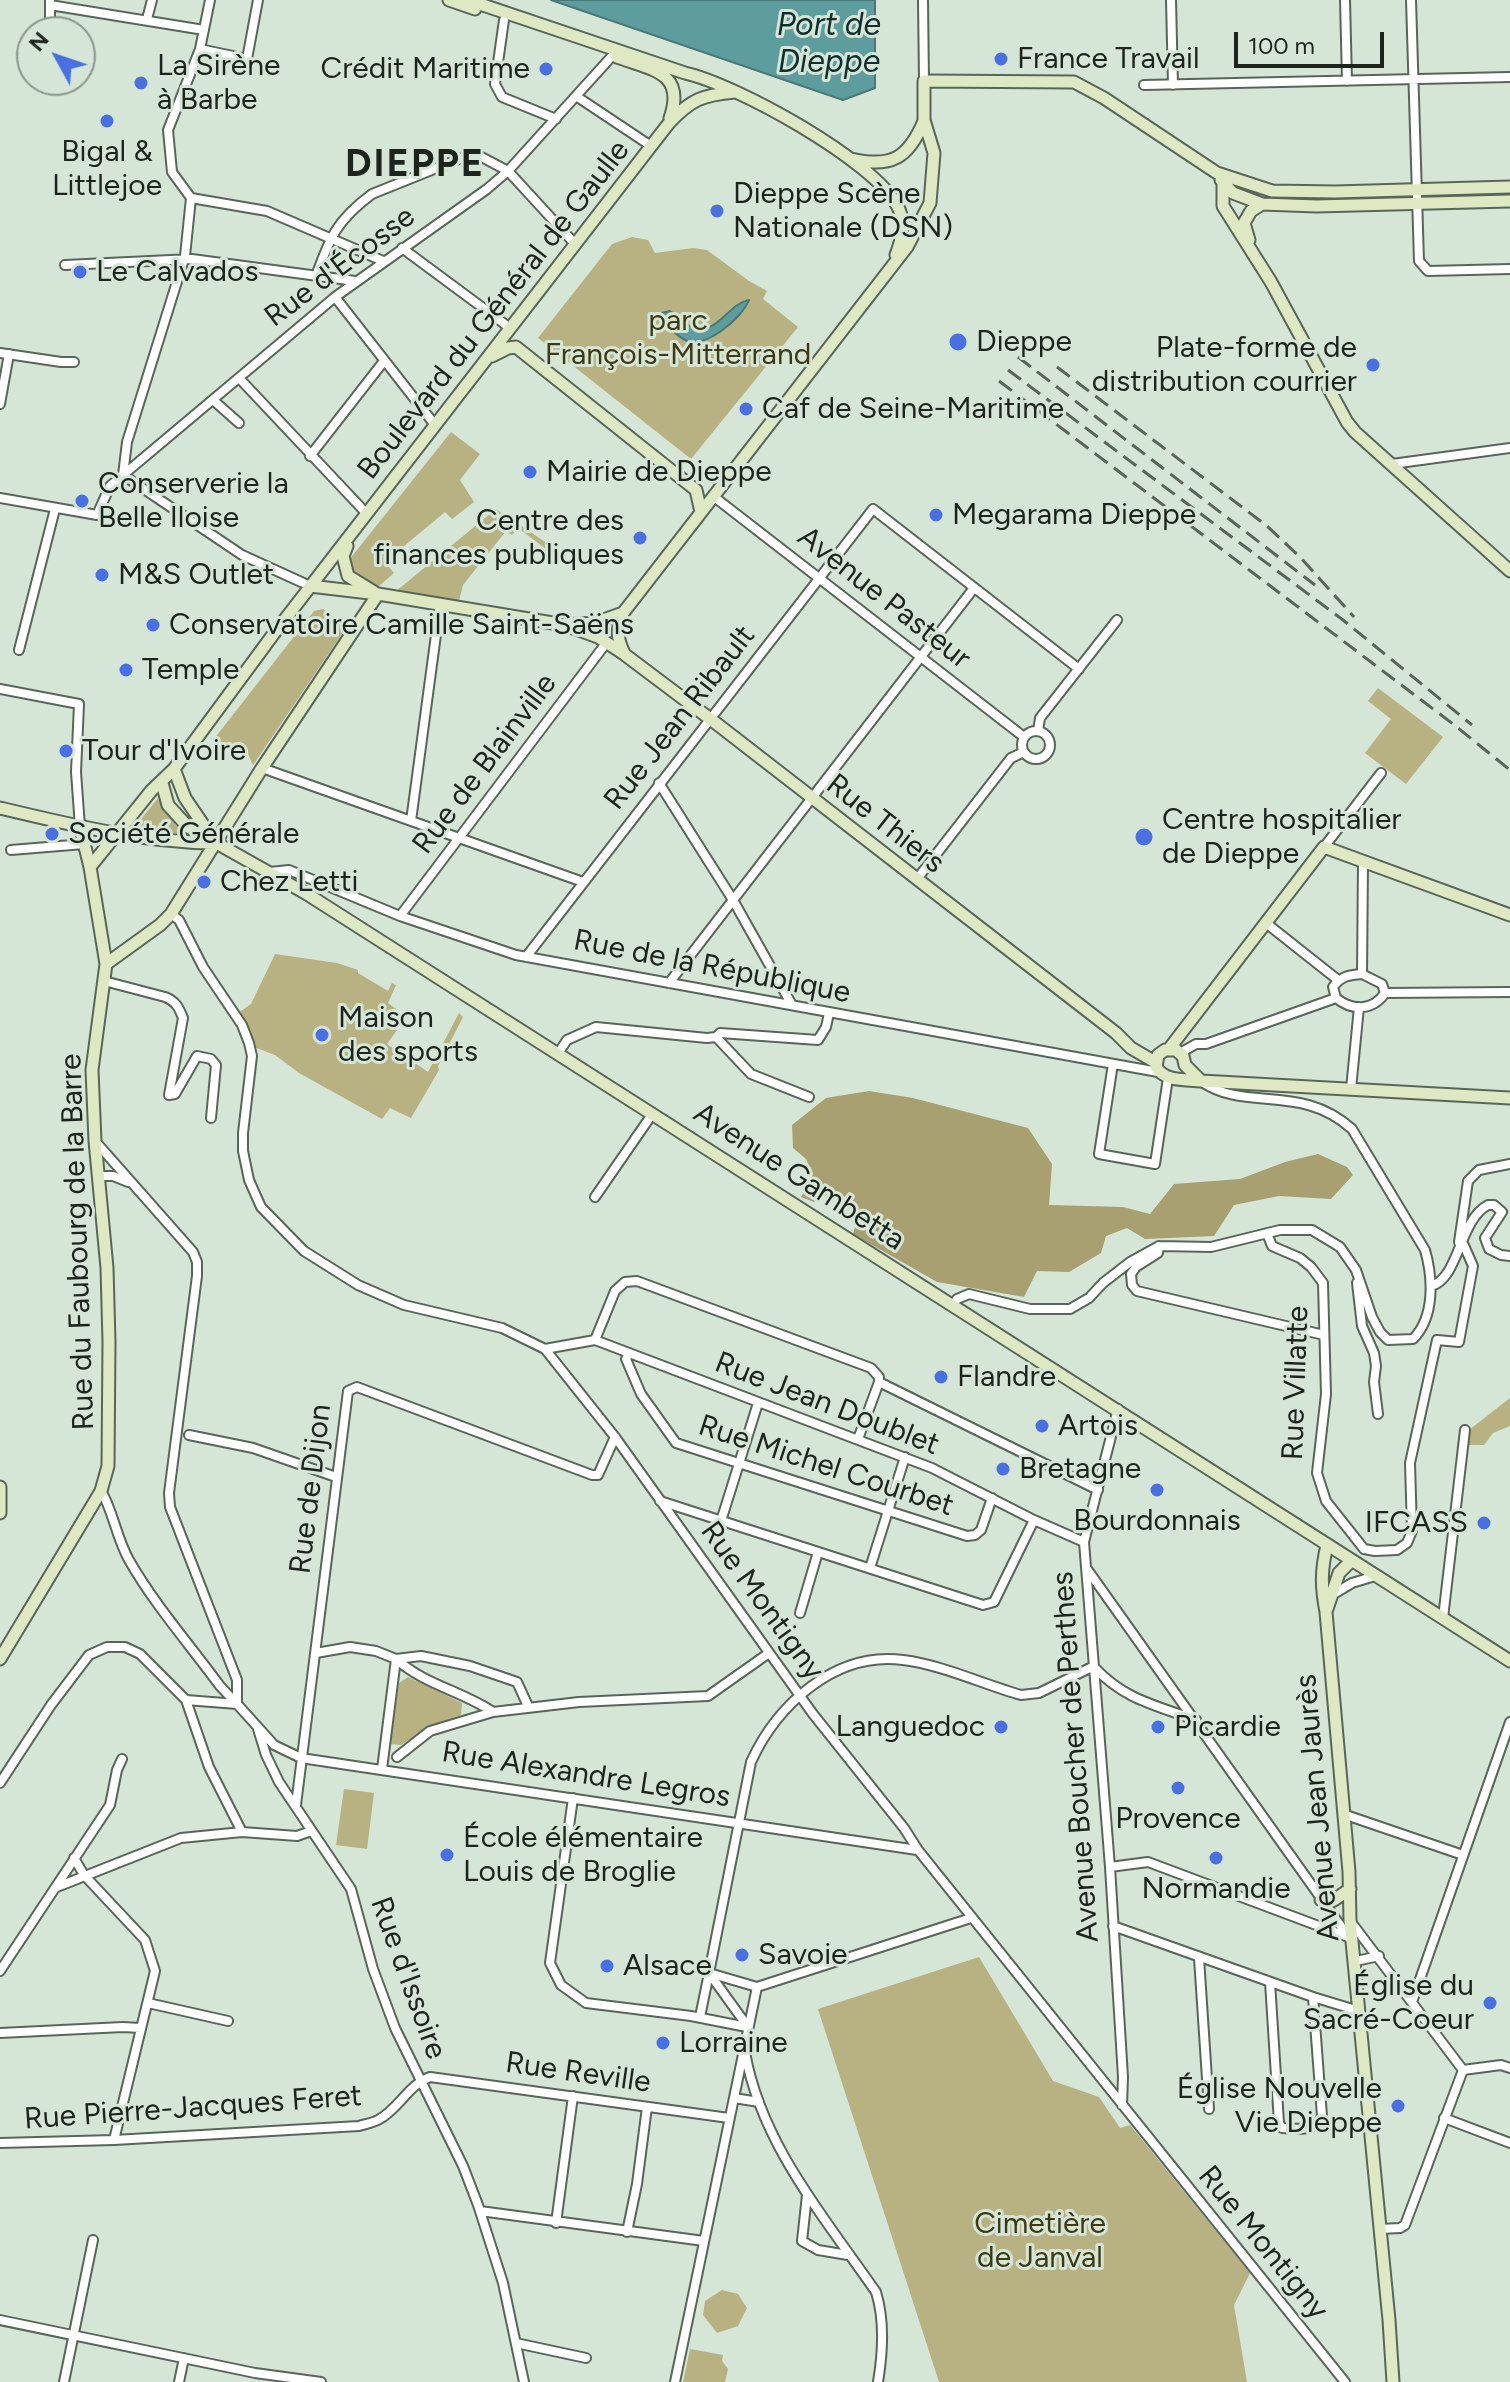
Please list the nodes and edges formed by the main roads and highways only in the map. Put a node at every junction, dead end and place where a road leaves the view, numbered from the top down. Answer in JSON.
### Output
{"nodes":[{"id":1,"x":449,"y":0,"type":"edge"},
{"id":2,"x":468,"y":0,"type":"edge"},
{"id":3,"x":735,"y":92,"type":"junction"},
{"id":4,"x":924,"y":120,"type":"junction"},
{"id":5,"x":669,"y":123,"type":"junction"},
{"id":6,"x":850,"y":159,"type":"junction"},
{"id":7,"x":1220,"y":178,"type":"junction"},
{"id":8,"x":1510,"y":187,"type":"edge"},
{"id":9,"x":1510,"y":201,"type":"edge"},
{"id":10,"x":1262,"y":204,"type":"junction"},
{"id":11,"x":1251,"y":248,"type":"junction"},
{"id":12,"x":891,"y":267,"type":"junction"},
{"id":13,"x":485,"y":360,"type":"junction"},
{"id":14,"x":701,"y":512,"type":"junction"},
{"id":15,"x":353,"y":532,"type":"junction"},
{"id":16,"x":1510,"y":571,"type":"edge"},
{"id":17,"x":310,"y":586,"type":"junction"},
{"id":18,"x":378,"y":594,"type":"junction"},
{"id":19,"x":618,"y":615,"type":"junction"},
{"id":20,"x":565,"y":625,"type":"junction"},
{"id":21,"x":624,"y":654,"type":"junction"},
{"id":22,"x":176,"y":767,"type":"junction"},
{"id":23,"x":162,"y":783,"type":"junction"},
{"id":24,"x":185,"y":798,"type":"junction"},
{"id":25,"x":0,"y":808,"type":"edge"},
{"id":26,"x":80,"y":827,"type":"junction"},
{"id":27,"x":117,"y":834,"type":"junction"},
{"id":28,"x":215,"y":843,"type":"junction"},
{"id":29,"x":90,"y":867,"type":"junction"},
{"id":30,"x":1510,"y":915,"type":"edge"},
{"id":31,"x":106,"y":964,"type":"junction"},
{"id":32,"x":1167,"y":1063,"type":"junction"},
{"id":33,"x":1201,"y":1081,"type":"junction"},
{"id":34,"x":1510,"y":1098,"type":"edge"},
{"id":35,"x":0,"y":1487,"type":"edge"},
{"id":36,"x":0,"y":1513,"type":"edge"},
{"id":37,"x":1327,"y":1545,"type":"junction"},
{"id":38,"x":1351,"y":1561,"type":"junction"},
{"id":39,"x":1326,"y":1612,"type":"junction"},
{"id":40,"x":0,"y":1659,"type":"edge"},
{"id":41,"x":1510,"y":1661,"type":"edge"},
{"id":42,"x":1350,"y":1889,"type":"junction"},
{"id":43,"x":1321,"y":1900,"type":"road end"},
{"id":44,"x":1393,"y":2382,"type":"edge"}],
"edges":[{"from":1,"to":5,"type":"main road"},
{"from":2,"to":3,"type":"main road"},
{"from":3,"to":5,"type":"main road","name":"Boulevard du Général de Gaulle"},
{"from":3,"to":6,"type":"main road"},
{"from":4,"to":6,"type":"main road"},
{"from":4,"to":7,"type":"main road"},
{"from":4,"to":12,"type":"main road"},
{"from":5,"to":13,"type":"main road","name":"Boulevard du Général de Gaulle"},
{"from":6,"to":12,"type":"main road"},
{"from":7,"to":8,"type":"main road"},
{"from":7,"to":10,"type":"main road"},
{"from":7,"to":11,"type":"main road"},
{"from":9,"to":10,"type":"main road"},
{"from":10,"to":11,"type":"main road"},
{"from":11,"to":16,"type":"main road"},
{"from":12,"to":14,"type":"main road"},
{"from":13,"to":14,"type":"main road"},
{"from":13,"to":15,"type":"main road","name":"Boulevard du Général de Gaulle"},
{"from":14,"to":19,"type":"main road"},
{"from":15,"to":17,"type":"main road","name":"Boulevard du Général de Gaulle"},
{"from":15,"to":18,"type":"main road"},
{"from":17,"to":18,"type":"main road"},
{"from":17,"to":22,"type":"main road","name":"Boulevard du Général de Gaulle"},
{"from":18,"to":20,"type":"main road"},
{"from":18,"to":28,"type":"main road"},
{"from":19,"to":20,"type":"main road"},
{"from":19,"to":21,"type":"main road"},
{"from":20,"to":21,"type":"main road","name":"Rue Thiers"},
{"from":21,"to":32,"type":"main road","name":"Rue Thiers"},
{"from":22,"to":23,"type":"main road","name":"Boulevard du Général de Gaulle"},
{"from":22,"to":24,"type":"main road"},
{"from":23,"to":24,"type":"main road"},
{"from":23,"to":27,"type":"main road","name":"Boulevard du Général de Gaulle"},
{"from":23,"to":28,"type":"main road","name":"Avenue Gambetta"},
{"from":24,"to":28,"type":"main road"},
{"from":25,"to":26,"type":"main road"},
{"from":26,"to":27,"type":"main road"},
{"from":26,"to":29,"type":"main road","name":"Rue du Faubourg de la Barre"},
{"from":27,"to":28,"type":"main road"},
{"from":27,"to":29,"type":"main road","name":"Boulevard du Général de Gaulle"},
{"from":28,"to":31,"type":"main road"},
{"from":28,"to":37,"type":"main road","name":"Avenue Gambetta"},
{"from":29,"to":31,"type":"main road","name":"Rue du Faubourg de la Barre"},
{"from":30,"to":32,"type":"main road"},
{"from":31,"to":40,"type":"main road","name":"Rue du Faubourg de la Barre"},
{"from":32,"to":33,"type":"main road"},
{"from":32,"to":33,"type":"main road"},
{"from":33,"to":34,"type":"main road"},
{"from":35,"to":36,"type":"main road"},
{"from":37,"to":38,"type":"main road","name":"Avenue Gambetta"},
{"from":37,"to":39,"type":"main road","name":"Avenue Jean Jaurès"},
{"from":38,"to":39,"type":"main road","name":"Avenue Jean Jaurès"},
{"from":38,"to":41,"type":"main road","name":"Avenue Gambetta"},
{"from":39,"to":42,"type":"main road","name":"Avenue Jean Jaurès"},
{"from":42,"to":43,"type":"main road"},
{"from":42,"to":44,"type":"main road","name":"Avenue Jean Jaurès"}]}
